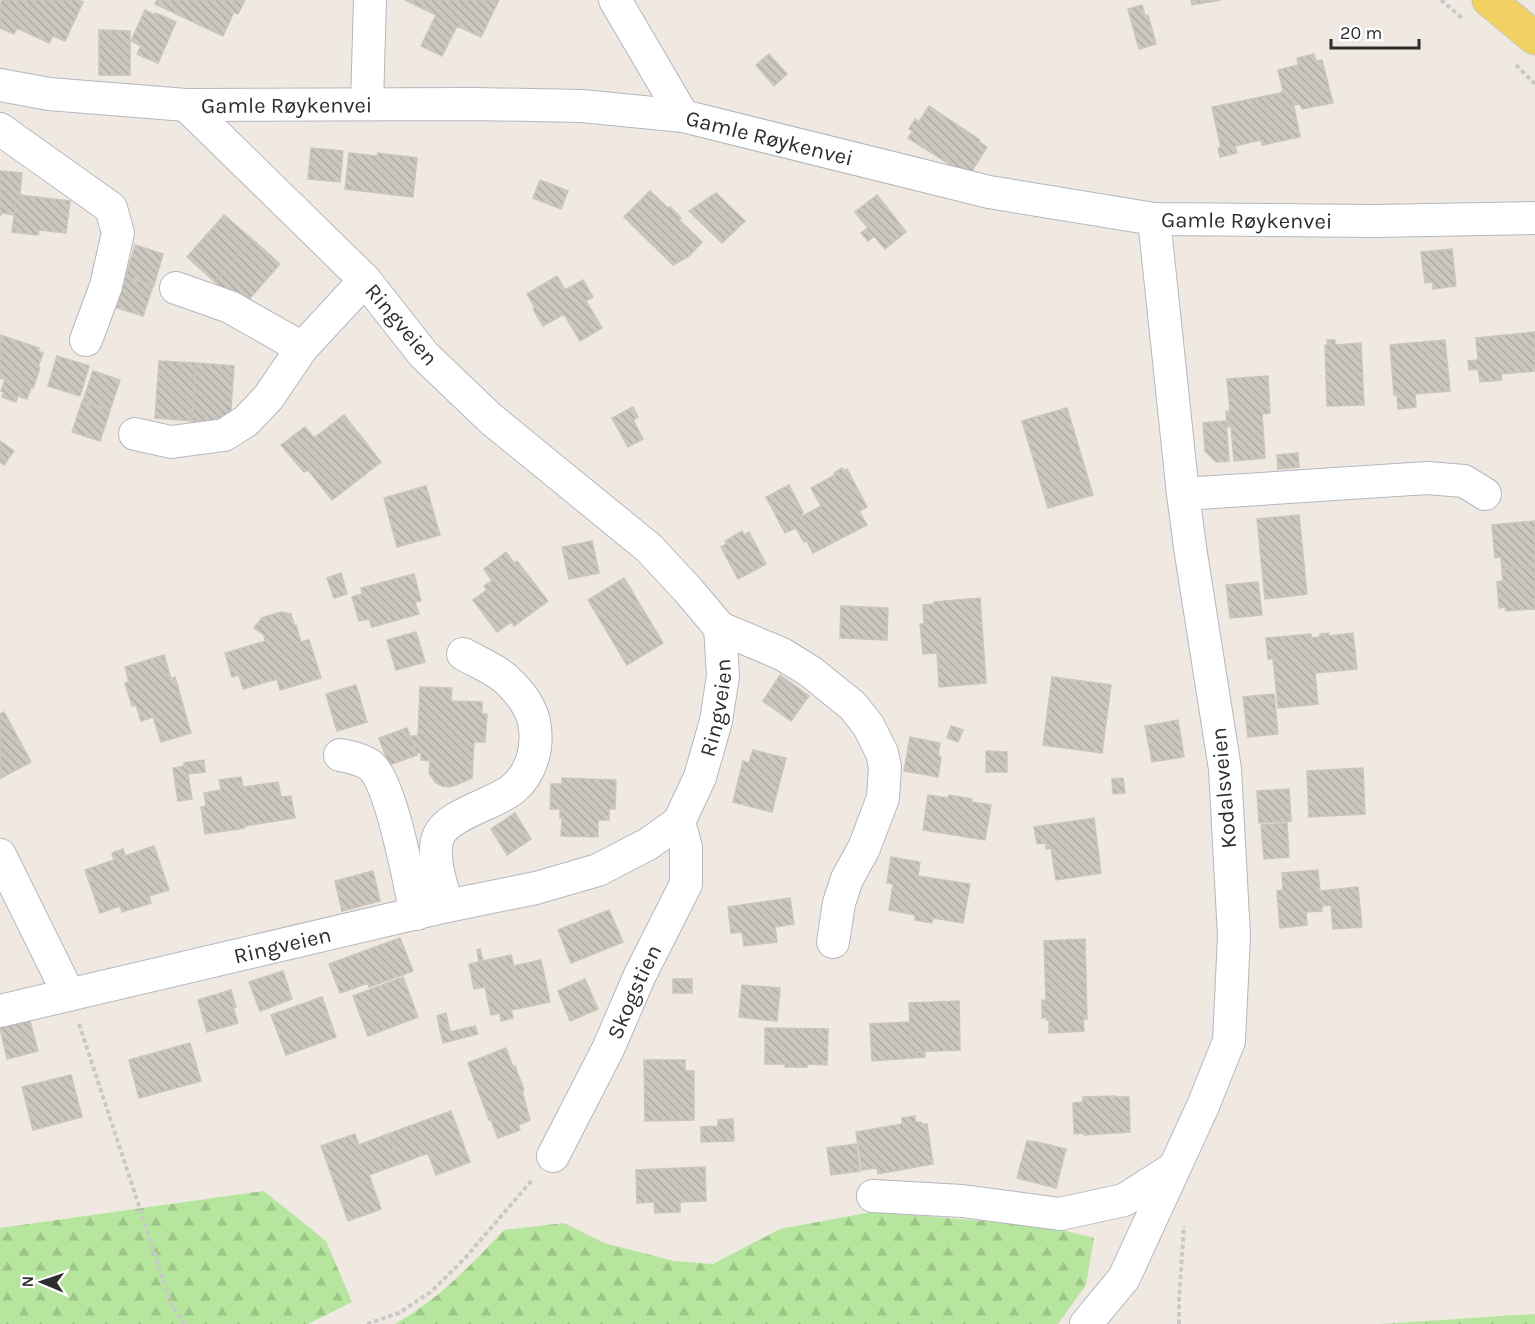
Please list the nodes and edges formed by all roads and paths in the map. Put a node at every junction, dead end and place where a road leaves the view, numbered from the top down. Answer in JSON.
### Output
{"nodes":[{"id":1,"x":370,"y":0,"type":"edge"},
{"id":2,"x":615,"y":0,"type":"edge"},
{"id":3,"x":1489,"y":0,"type":"edge"},
{"id":4,"x":1535,"y":38,"type":"edge"},
{"id":5,"x":0,"y":85,"type":"edge"},
{"id":6,"x":367,"y":104,"type":"junction"},
{"id":7,"x":186,"y":105,"type":"junction"},
{"id":8,"x":683,"y":116,"type":"junction"},
{"id":9,"x":0,"y":129,"type":"edge"},
{"id":10,"x":1535,"y":218,"type":"edge"},
{"id":11,"x":1154,"y":219,"type":"junction"},
{"id":12,"x":365,"y":280,"type":"junction"},
{"id":13,"x":176,"y":288,"type":"dead end"},
{"id":14,"x":86,"y":340,"type":"dead end"},
{"id":15,"x":302,"y":348,"type":"junction"},
{"id":16,"x":135,"y":434,"type":"dead end"},
{"id":17,"x":1183,"y":494,"type":"junction"},
{"id":18,"x":1485,"y":494,"type":"dead end"},
{"id":19,"x":720,"y":628,"type":"junction"},
{"id":20,"x":463,"y":654,"type":"dead end"},
{"id":21,"x":340,"y":755,"type":"dead end"},
{"id":22,"x":679,"y":822,"type":"junction"},
{"id":23,"x":0,"y":855,"type":"edge"},
{"id":24,"x":447,"y":906,"type":"junction"},
{"id":25,"x":416,"y":914,"type":"junction"},
{"id":26,"x":833,"y":942,"type":"dead end"},
{"id":27,"x":69,"y":994,"type":"junction"},
{"id":28,"x":0,"y":1011,"type":"edge"},
{"id":29,"x":553,"y":1156,"type":"joint"},
{"id":30,"x":1174,"y":1168,"type":"junction"},
{"id":31,"x":873,"y":1196,"type":"dead end"},
{"id":32,"x":184,"y":1324,"type":"edge"},
{"id":33,"x":367,"y":1324,"type":"edge"},
{"id":34,"x":1086,"y":1324,"type":"edge"}],
"edges":[{"from":1,"to":6,"type":"street"},
{"from":2,"to":8,"type":"street"},
{"from":3,"to":4,"type":"main road"},
{"from":5,"to":7,"type":"street","name":"Gamle Røykenvei"},
{"from":6,"to":7,"type":"street","name":"Gamle Røykenvei"},
{"from":6,"to":8,"type":"street","name":"Gamle Røykenvei"},
{"from":7,"to":12,"type":"street","name":"Ringveien"},
{"from":8,"to":11,"type":"street","name":"Gamle Røykenvei"},
{"from":9,"to":14,"type":"street"},
{"from":10,"to":11,"type":"street","name":"Gamle Røykenvei"},
{"from":11,"to":17,"type":"street","name":"Kodalsveien"},
{"from":12,"to":15,"type":"street"},
{"from":12,"to":19,"type":"street","name":"Ringveien"},
{"from":13,"to":15,"type":"street"},
{"from":15,"to":16,"type":"street"},
{"from":17,"to":18,"type":"street"},
{"from":17,"to":30,"type":"street","name":"Kodalsveien"},
{"from":19,"to":22,"type":"street","name":"Ringveien"},
{"from":19,"to":26,"type":"street"},
{"from":20,"to":24,"type":"street"},
{"from":21,"to":25,"type":"street"},
{"from":22,"to":24,"type":"street","name":"Ringveien"},
{"from":22,"to":29,"type":"street","name":"Skogstien"},
{"from":23,"to":27,"type":"street"},
{"from":24,"to":25,"type":"street","name":"Ringveien"},
{"from":25,"to":27,"type":"street","name":"Ringveien"},
{"from":27,"to":28,"type":"street","name":"Ringveien"},
{"from":27,"to":32,"type":"path"},
{"from":29,"to":33,"type":"path"},
{"from":30,"to":31,"type":"street"},
{"from":30,"to":34,"type":"street","name":"Kodalsveien"}]}
